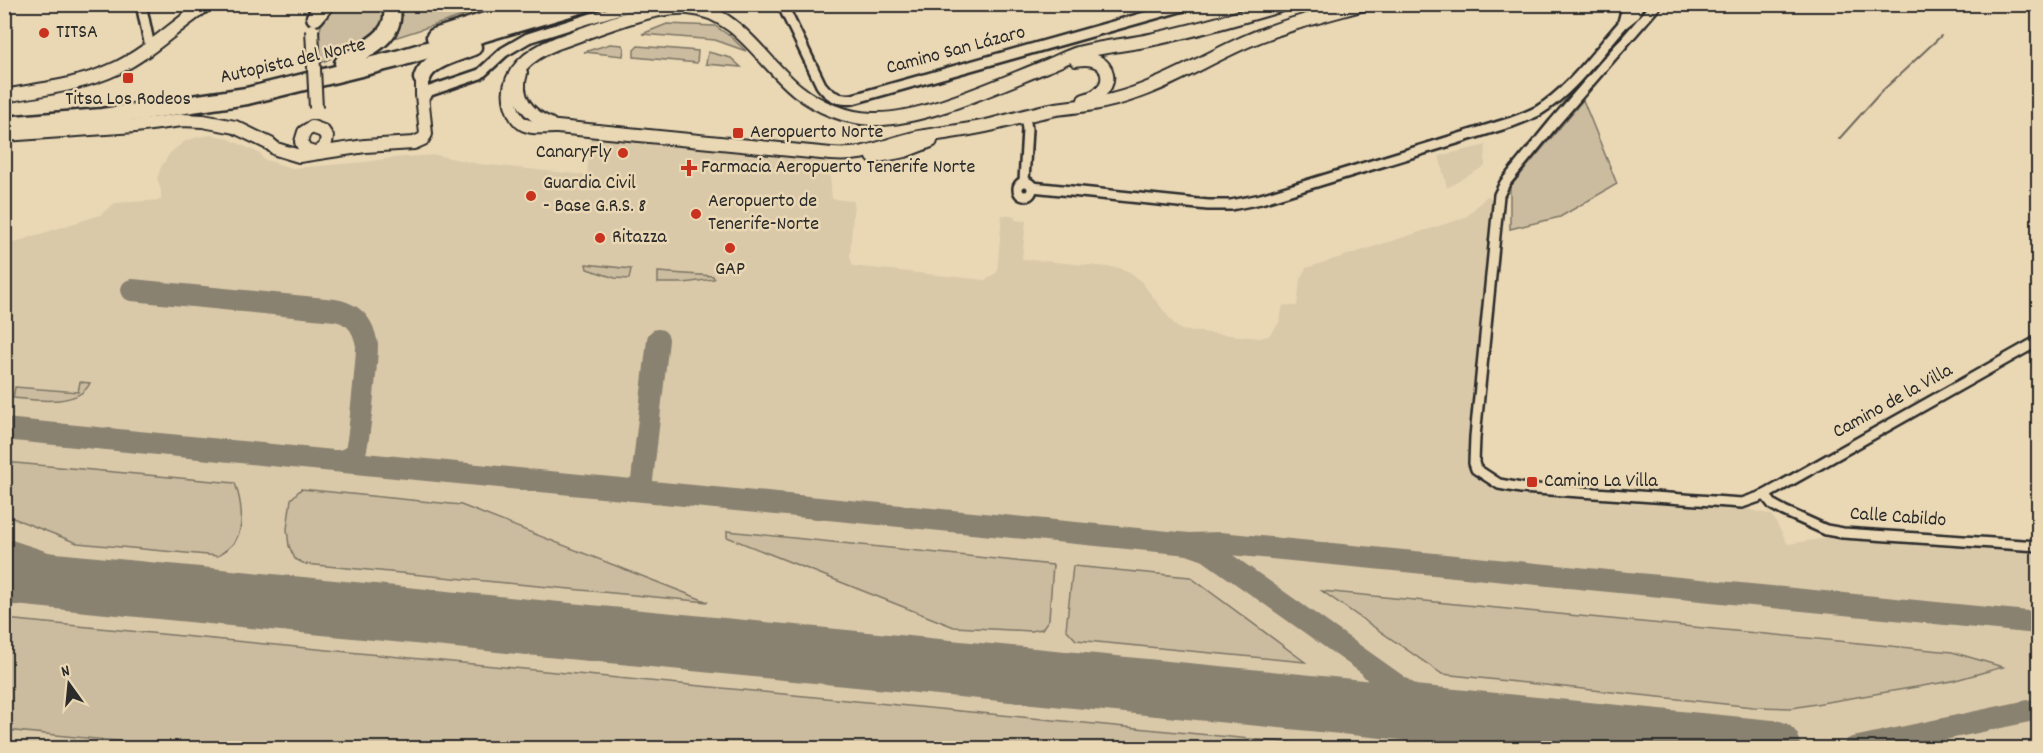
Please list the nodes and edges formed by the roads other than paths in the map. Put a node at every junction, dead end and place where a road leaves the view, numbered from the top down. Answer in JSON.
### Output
{"nodes":[{"id":1,"x":141,"y":4,"type":"edge"},
{"id":2,"x":208,"y":4,"type":"edge"},
{"id":3,"x":391,"y":4,"type":"edge"},
{"id":4,"x":583,"y":4,"type":"edge"},
{"id":5,"x":636,"y":4,"type":"edge"},
{"id":6,"x":782,"y":4,"type":"edge"},
{"id":7,"x":1191,"y":4,"type":"edge"},
{"id":8,"x":1286,"y":4,"type":"edge"},
{"id":9,"x":1364,"y":4,"type":"edge"},
{"id":10,"x":1628,"y":4,"type":"edge"},
{"id":11,"x":1640,"y":4,"type":"edge"},
{"id":12,"x":1658,"y":4,"type":"edge"},
{"id":13,"x":197,"y":9,"type":"edge"},
{"id":14,"x":542,"y":10,"type":"edge"},
{"id":15,"x":316,"y":12,"type":"edge"},
{"id":16,"x":1623,"y":24,"type":"junction"},
{"id":17,"x":150,"y":47,"type":"junction"},
{"id":18,"x":1060,"y":61,"type":"junction"},
{"id":19,"x":343,"y":63,"type":"junction"},
{"id":20,"x":422,"y":78,"type":"junction"},
{"id":21,"x":442,"y":85,"type":"junction"},
{"id":22,"x":4,"y":96,"type":"edge"},
{"id":23,"x":422,"y":99,"type":"junction"},
{"id":24,"x":1057,"y":109,"type":"junction"},
{"id":25,"x":4,"y":114,"type":"edge"},
{"id":26,"x":1025,"y":116,"type":"junction"},
{"id":27,"x":4,"y":125,"type":"edge"},
{"id":28,"x":315,"y":127,"type":"junction"},
{"id":29,"x":953,"y":133,"type":"junction"},
{"id":30,"x":4,"y":135,"type":"edge"},
{"id":31,"x":301,"y":139,"type":"junction"},
{"id":32,"x":270,"y":144,"type":"junction"},
{"id":33,"x":316,"y":153,"type":"junction"},
{"id":34,"x":826,"y":153,"type":"junction"},
{"id":35,"x":2038,"y":341,"type":"edge"},
{"id":36,"x":1765,"y":495,"type":"junction"},
{"id":37,"x":2038,"y":546,"type":"edge"}],
"edges":[{"from":1,"to":17,"type":"street"},
{"from":2,"to":13,"type":"main road"},
{"from":3,"to":19,"type":"highway"},
{"from":4,"to":14,"type":"highway","name":"Autopista del Norte"},
{"from":5,"to":21,"type":"street"},
{"from":6,"to":7,"type":"street","name":"Camino San Lázaro"},
{"from":8,"to":18,"type":"main road"},
{"from":9,"to":24,"type":"main road"},
{"from":10,"to":16,"type":"street"},
{"from":11,"to":16,"type":"street"},
{"from":12,"to":36,"type":"street","name":"Camino de la Villa"},
{"from":13,"to":17,"type":"main road"},
{"from":14,"to":19,"type":"highway","name":"Autopista del Norte"},
{"from":14,"to":20,"type":"highway"},
{"from":14,"to":27,"type":"highway","name":"Autopista del Norte"},
{"from":15,"to":28,"type":"main road","bridge":true},
{"from":16,"to":26,"type":"street"},
{"from":17,"to":22,"type":"main road"},
{"from":18,"to":24,"type":"main road"},
{"from":18,"to":34,"type":"main road"},
{"from":19,"to":25,"type":"highway","name":"Autopista del Norte"},
{"from":20,"to":21,"type":"street"},
{"from":20,"to":23,"type":"main road"},
{"from":21,"to":23,"type":"street"},
{"from":23,"to":33,"type":"main road"},
{"from":24,"to":26,"type":"main road"},
{"from":26,"to":29,"type":"main road"},
{"from":28,"to":31,"type":"main road"},
{"from":28,"to":33,"type":"main road"},
{"from":29,"to":34,"type":"main road"},
{"from":29,"to":34,"type":"main road"},
{"from":30,"to":32,"type":"main road"},
{"from":31,"to":32,"type":"main road"},
{"from":31,"to":33,"type":"main road"},
{"from":32,"to":33,"type":"main road"},
{"from":35,"to":36,"type":"street","name":"Camino de la Villa"},
{"from":36,"to":37,"type":"street","name":"Calle Cabildo"}]}
